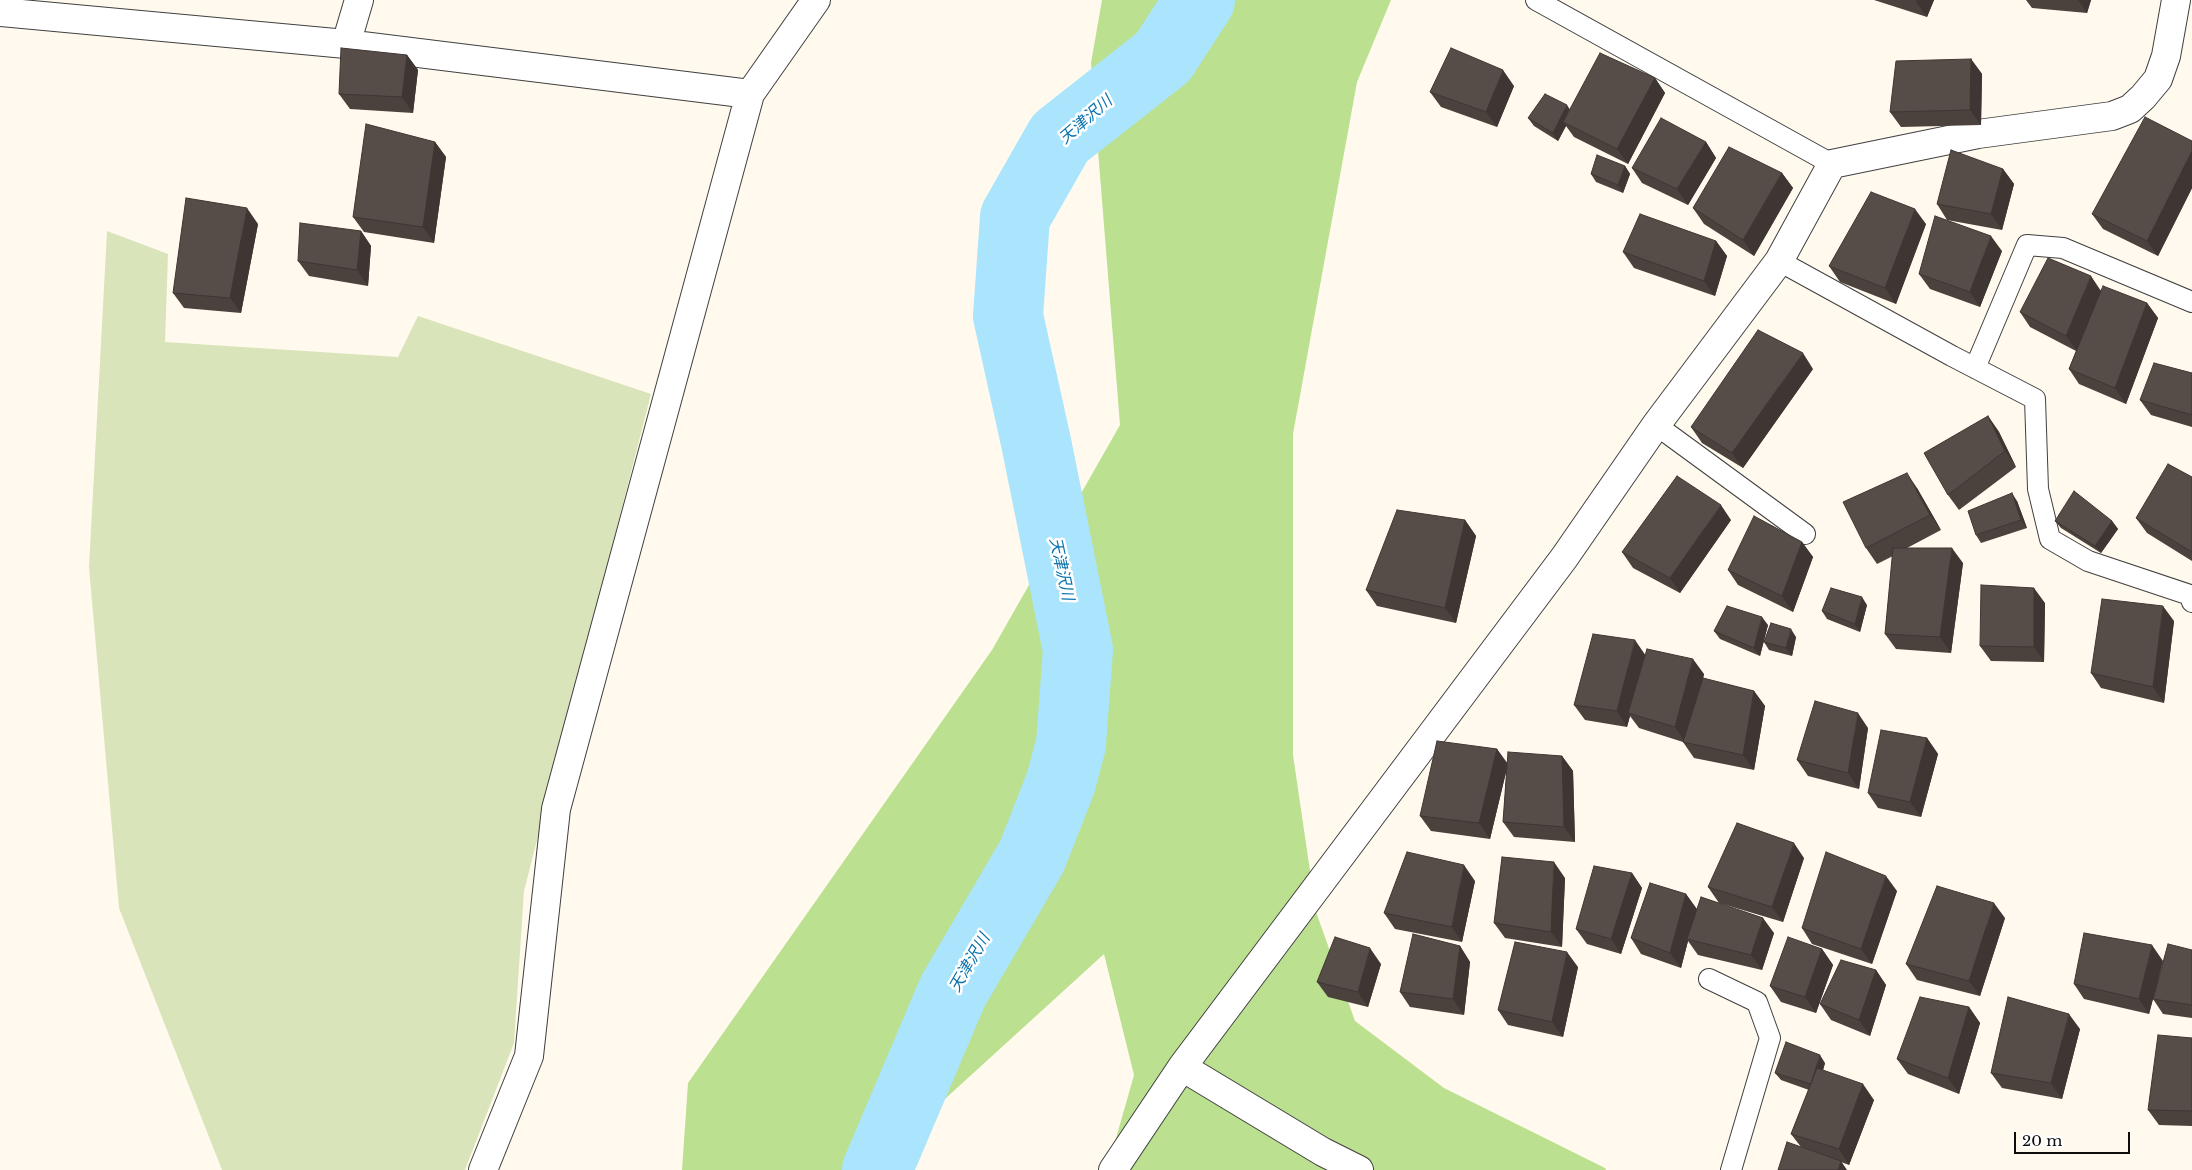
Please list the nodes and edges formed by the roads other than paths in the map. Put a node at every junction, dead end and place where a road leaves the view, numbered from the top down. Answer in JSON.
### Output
{"nodes":[{"id":1,"x":359,"y":0,"type":"edge"},
{"id":2,"x":816,"y":0,"type":"edge"},
{"id":3,"x":1536,"y":0,"type":"edge"},
{"id":4,"x":2176,"y":0,"type":"edge"},
{"id":5,"x":0,"y":12,"type":"edge"},
{"id":6,"x":346,"y":44,"type":"junction"},
{"id":7,"x":750,"y":94,"type":"junction"},
{"id":8,"x":1832,"y":164,"type":"junction"},
{"id":9,"x":1779,"y":261,"type":"junction"},
{"id":10,"x":2192,"y":302,"type":"edge"},
{"id":11,"x":1975,"y":368,"type":"junction"},
{"id":12,"x":1656,"y":425,"type":"junction"},
{"id":13,"x":1805,"y":534,"type":"dead end"},
{"id":14,"x":2192,"y":602,"type":"edge"},
{"id":15,"x":1709,"y":979,"type":"dead end"},
{"id":16,"x":1182,"y":1067,"type":"junction"},
{"id":17,"x":483,"y":1170,"type":"edge"},
{"id":18,"x":1113,"y":1170,"type":"edge"},
{"id":19,"x":1359,"y":1170,"type":"edge"},
{"id":20,"x":1731,"y":1170,"type":"edge"}],
"edges":[{"from":1,"to":6,"type":"street"},
{"from":2,"to":7,"type":"street"},
{"from":3,"to":8,"type":"lane"},
{"from":4,"to":8,"type":"street"},
{"from":5,"to":6,"type":"street"},
{"from":6,"to":7,"type":"street"},
{"from":7,"to":17,"type":"street"},
{"from":8,"to":9,"type":"street"},
{"from":9,"to":11,"type":"lane"},
{"from":9,"to":12,"type":"street"},
{"from":10,"to":11,"type":"lane"},
{"from":11,"to":14,"type":"lane"},
{"from":12,"to":13,"type":"lane"},
{"from":12,"to":16,"type":"street"},
{"from":15,"to":20,"type":"lane"},
{"from":16,"to":18,"type":"street"},
{"from":16,"to":19,"type":"street"}]}
